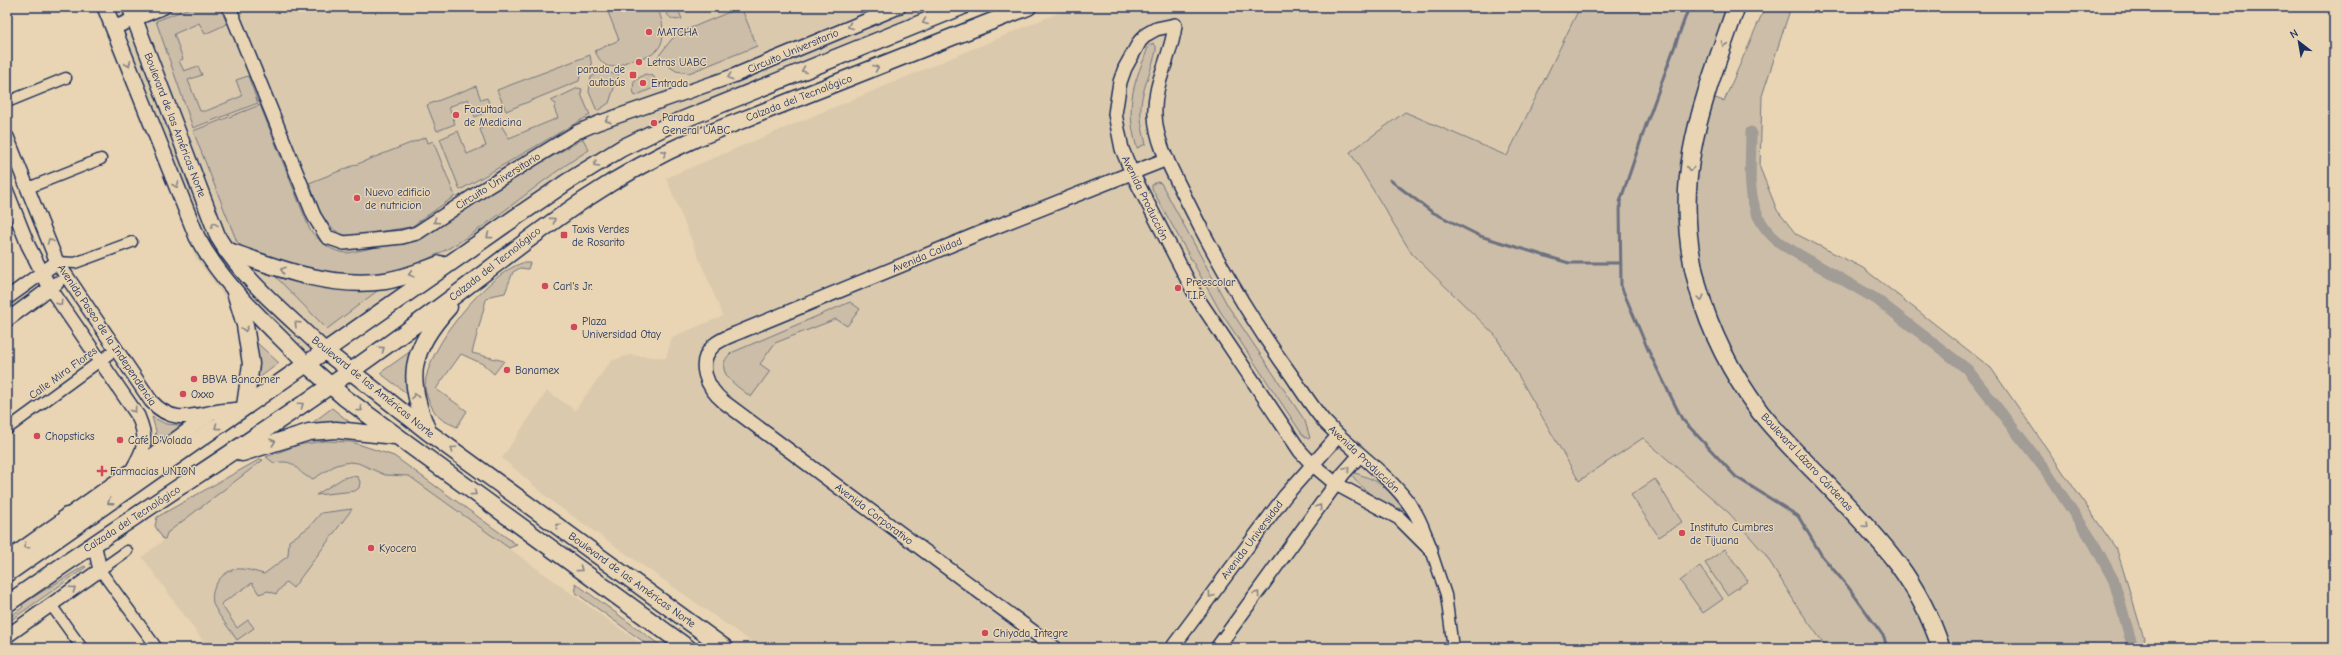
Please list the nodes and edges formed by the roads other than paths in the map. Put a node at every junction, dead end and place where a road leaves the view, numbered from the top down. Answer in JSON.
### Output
{"nodes":[{"id":1,"x":164,"y":7,"type":"edge"},
{"id":2,"x":229,"y":7,"type":"edge"},
{"id":3,"x":900,"y":7,"type":"edge"},
{"id":4,"x":961,"y":7,"type":"edge"},
{"id":5,"x":1028,"y":7,"type":"edge"},
{"id":6,"x":1736,"y":7,"type":"edge"},
{"id":7,"x":109,"y":8,"type":"edge"},
{"id":8,"x":132,"y":13,"type":"edge"},
{"id":9,"x":113,"y":28,"type":"junction"},
{"id":10,"x":66,"y":78,"type":"dead end"},
{"id":11,"x":7,"y":102,"type":"edge"},
{"id":12,"x":7,"y":136,"type":"edge"},
{"id":13,"x":101,"y":159,"type":"dead end"},
{"id":14,"x":1167,"y":159,"type":"junction"},
{"id":15,"x":1132,"y":173,"type":"junction"},
{"id":16,"x":28,"y":188,"type":"junction"},
{"id":17,"x":8,"y":194,"type":"edge"},
{"id":18,"x":132,"y":242,"type":"dead end"},
{"id":19,"x":226,"y":250,"type":"junction"},
{"id":20,"x":461,"y":257,"type":"junction"},
{"id":21,"x":57,"y":262,"type":"junction"},
{"id":22,"x":75,"y":264,"type":"junction"},
{"id":23,"x":41,"y":273,"type":"junction"},
{"id":24,"x":66,"y":277,"type":"junction"},
{"id":25,"x":466,"y":287,"type":"junction"},
{"id":26,"x":50,"y":288,"type":"junction"},
{"id":27,"x":235,"y":292,"type":"junction"},
{"id":28,"x":7,"y":298,"type":"edge"},
{"id":29,"x":7,"y":320,"type":"edge"},
{"id":30,"x":115,"y":350,"type":"junction"},
{"id":31,"x":325,"y":351,"type":"junction"},
{"id":32,"x":99,"y":361,"type":"junction"},
{"id":33,"x":306,"y":364,"type":"junction"},
{"id":34,"x":704,"y":370,"type":"joint"},
{"id":35,"x":350,"y":372,"type":"junction"},
{"id":36,"x":329,"y":386,"type":"junction"},
{"id":37,"x":243,"y":407,"type":"junction"},
{"id":38,"x":214,"y":412,"type":"junction"},
{"id":39,"x":7,"y":428,"type":"edge"},
{"id":40,"x":428,"y":432,"type":"junction"},
{"id":41,"x":1338,"y":436,"type":"junction"},
{"id":42,"x":398,"y":437,"type":"junction"},
{"id":43,"x":1360,"y":455,"type":"junction"},
{"id":44,"x":223,"y":460,"type":"junction"},
{"id":45,"x":1312,"y":464,"type":"junction"},
{"id":46,"x":131,"y":472,"type":"junction"},
{"id":47,"x":1336,"y":484,"type":"junction"},
{"id":48,"x":67,"y":516,"type":"junction"},
{"id":49,"x":94,"y":543,"type":"junction"},
{"id":50,"x":1431,"y":550,"type":"junction"},
{"id":51,"x":127,"y":551,"type":"dead end"},
{"id":52,"x":38,"y":552,"type":"junction"},
{"id":53,"x":7,"y":559,"type":"edge"},
{"id":54,"x":100,"y":570,"type":"junction"},
{"id":55,"x":7,"y":574,"type":"edge"},
{"id":56,"x":7,"y":604,"type":"edge"},
{"id":57,"x":51,"y":605,"type":"junction"},
{"id":58,"x":7,"y":636,"type":"edge"},
{"id":59,"x":82,"y":648,"type":"edge"},
{"id":60,"x":156,"y":648,"type":"edge"},
{"id":61,"x":688,"y":648,"type":"edge"},
{"id":62,"x":725,"y":648,"type":"edge"},
{"id":63,"x":1055,"y":648,"type":"edge"},
{"id":64,"x":1172,"y":648,"type":"edge"},
{"id":65,"x":1217,"y":648,"type":"edge"},
{"id":66,"x":1453,"y":648,"type":"edge"},
{"id":67,"x":1941,"y":648,"type":"edge"}],
"edges":[{"from":1,"to":8,"type":"street"},
{"from":3,"to":2,"type":"street","name":"Circuito Universitario","one_way":true},
{"from":4,"to":20,"type":"main road","one_way":true},
{"from":25,"to":5,"type":"main road","name":"Calzada del Tecnológico","one_way":true},
{"from":6,"to":67,"type":"highway","name":"Boulevard Lázaro Cárdenas","one_way":true},
{"from":7,"to":9,"type":"main road","name":"Boulevard de las Américas Norte"},
{"from":8,"to":9,"type":"street"},
{"from":19,"to":8,"type":"main road","name":"Boulevard de las Américas Norte","one_way":true},
{"from":9,"to":27,"type":"main road","name":"Boulevard de las Américas Norte","one_way":true},
{"from":10,"to":11,"type":"street"},
{"from":12,"to":16,"type":"street","name":"Avenida Paseo de la Independencia"},
{"from":13,"to":16,"type":"street"},
{"from":14,"to":15,"type":"street","name":"Avenida Calidad"},
{"from":14,"to":15,"type":"street","name":"Avenida Producción"},
{"from":14,"to":41,"type":"street","name":"Avenida Producción"},
{"from":15,"to":34,"type":"street","name":"Avenida Calidad"},
{"from":15,"to":45,"type":"street","name":"Avenida Producción"},
{"from":21,"to":16,"type":"street","name":"Avenida Paseo de la Independencia","one_way":true},
{"from":17,"to":23,"type":"street","name":"Avenida Paseo de la Independencia"},
{"from":18,"to":22,"type":"street"},
{"from":20,"to":19,"type":"main road","one_way":true},
{"from":31,"to":19,"type":"main road","name":"Boulevard de las Américas Norte","one_way":true},
{"from":20,"to":31,"type":"main road"},
{"from":21,"to":22,"type":"street"},
{"from":21,"to":23,"type":"street"},
{"from":21,"to":24,"type":"street","name":"Avenida Paseo de la Independencia"},
{"from":22,"to":24,"type":"street"},
{"from":23,"to":26,"type":"street","name":"Avenida Paseo de la Independencia"},
{"from":23,"to":28,"type":"street"},
{"from":24,"to":26,"type":"street"},
{"from":24,"to":30,"type":"street","name":"Avenida Paseo de la Independencia"},
{"from":35,"to":25,"type":"main road","name":"Calzada del Tecnológico","one_way":true},
{"from":40,"to":25,"type":"main road","one_way":true},
{"from":26,"to":29,"type":"street"},
{"from":26,"to":32,"type":"street","name":"Avenida Paseo de la Independencia","one_way":true},
{"from":27,"to":33,"type":"main road","name":"Boulevard de las Américas Norte"},
{"from":27,"to":37,"type":"main road","one_way":true},
{"from":30,"to":32,"type":"street","name":"Calle Mira Flores"},
{"from":30,"to":38,"type":"street","name":"Avenida Paseo de la Independencia"},
{"from":31,"to":33,"type":"main road"},
{"from":31,"to":35,"type":"main road","name":"Boulevard de las Américas Norte"},
{"from":32,"to":39,"type":"street","name":"Calle Mira Flores"},
{"from":32,"to":46,"type":"street","name":"Avenida Paseo de la Independencia","one_way":true},
{"from":33,"to":36,"type":"main road","name":"Boulevard de las Américas Norte"},
{"from":33,"to":37,"type":"main road"},
{"from":34,"to":63,"type":"street","name":"Avenida Corporativo"},
{"from":35,"to":36,"type":"main road","name":"Calzada del Tecnológico"},
{"from":35,"to":40,"type":"main road","name":"Boulevard de las Américas Norte"},
{"from":36,"to":42,"type":"main road","name":"Boulevard de las Américas Norte","one_way":true},
{"from":44,"to":36,"type":"main road","name":"Calzada del Tecnológico","one_way":true},
{"from":37,"to":38,"type":"street","name":"Avenida Paseo de la Independencia"},
{"from":37,"to":52,"type":"main road","one_way":true},
{"from":38,"to":46,"type":"street"},
{"from":62,"to":40,"type":"main road","name":"Boulevard de las Américas Norte","one_way":true},
{"from":41,"to":43,"type":"street","name":"Avenida Producción"},
{"from":41,"to":45,"type":"street","name":"Avenida Universidad"},
{"from":44,"to":42,"type":"main road","one_way":true},
{"from":42,"to":61,"type":"main road","name":"Boulevard de las Américas Norte","one_way":true},
{"from":47,"to":43,"type":"street","one_way":true},
{"from":43,"to":50,"type":"street","name":"Avenida Producción"},
{"from":44,"to":49,"type":"main road","name":"Calzada del Tecnológico"},
{"from":45,"to":47,"type":"street","name":"Avenida Producción"},
{"from":45,"to":64,"type":"street","name":"Avenida Universidad","one_way":true},
{"from":46,"to":48,"type":"street"},
{"from":47,"to":50,"type":"street","name":"Avenida Producción"},
{"from":65,"to":47,"type":"street","one_way":true},
{"from":48,"to":52,"type":"main road"},
{"from":48,"to":53,"type":"street","one_way":true},
{"from":49,"to":54,"type":"street"},
{"from":49,"to":56,"type":"main road","name":"Calzada del Tecnológico"},
{"from":50,"to":66,"type":"street","name":"Avenida Producción"},
{"from":51,"to":54,"type":"street"},
{"from":52,"to":55,"type":"main road"},
{"from":57,"to":54,"type":"street","one_way":true},
{"from":54,"to":60,"type":"street"},
{"from":57,"to":58,"type":"street"},
{"from":57,"to":59,"type":"street"}]}
